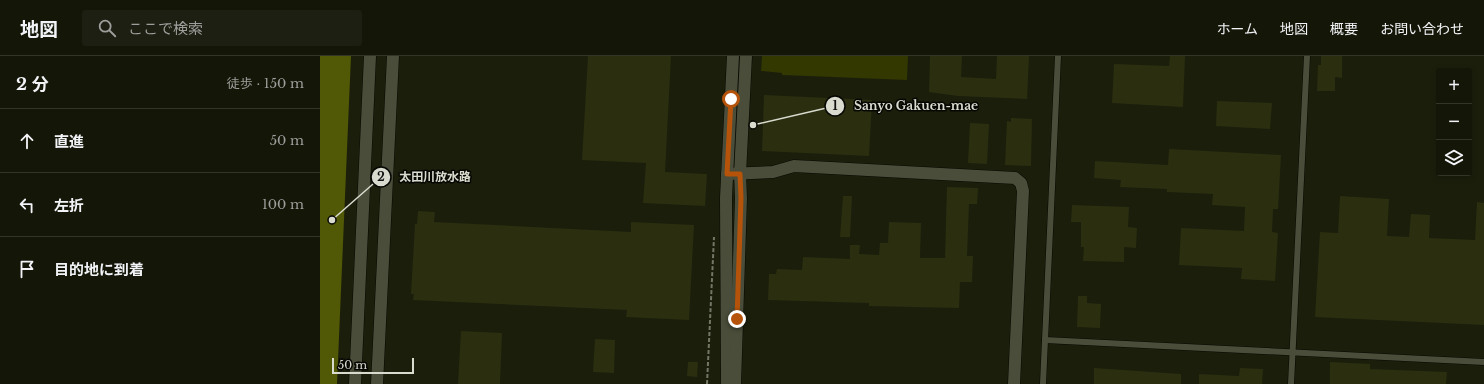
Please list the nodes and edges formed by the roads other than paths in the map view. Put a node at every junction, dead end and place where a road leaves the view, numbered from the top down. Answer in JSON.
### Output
{"nodes":[{"id":1,"x":370,"y":56,"type":"edge"},
{"id":2,"x":393,"y":56,"type":"edge"},
{"id":3,"x":733,"y":56,"type":"edge"},
{"id":4,"x":746,"y":56,"type":"edge"},
{"id":5,"x":1058,"y":56,"type":"edge"},
{"id":6,"x":1307,"y":56,"type":"edge"},
{"id":7,"x":727,"y":174,"type":"junction"},
{"id":8,"x":740,"y":174,"type":"junction"},
{"id":9,"x":1045,"y":340,"type":"junction"},
{"id":10,"x":1293,"y":353,"type":"junction"},
{"id":11,"x":1484,"y":362,"type":"edge"},
{"id":12,"x":355,"y":384,"type":"edge"},
{"id":13,"x":377,"y":384,"type":"edge"},
{"id":14,"x":727,"y":384,"type":"edge"},
{"id":15,"x":736,"y":384,"type":"edge"},
{"id":16,"x":1014,"y":384,"type":"edge"},
{"id":17,"x":1042,"y":384,"type":"edge"},
{"id":18,"x":1291,"y":384,"type":"edge"}],
"edges":[{"from":1,"to":12,"type":"street"},
{"from":2,"to":13,"type":"street"},
{"from":3,"to":7,"type":"street"},
{"from":4,"to":8,"type":"street"},
{"from":5,"to":9,"type":"lane"},
{"from":6,"to":10,"type":"lane"},
{"from":7,"to":8,"type":"street"},
{"from":7,"to":14,"type":"street"},
{"from":8,"to":15,"type":"street"},
{"from":8,"to":16,"type":"street"},
{"from":9,"to":10,"type":"lane"},
{"from":9,"to":17,"type":"lane"},
{"from":10,"to":11,"type":"lane"},
{"from":10,"to":18,"type":"lane"}]}
